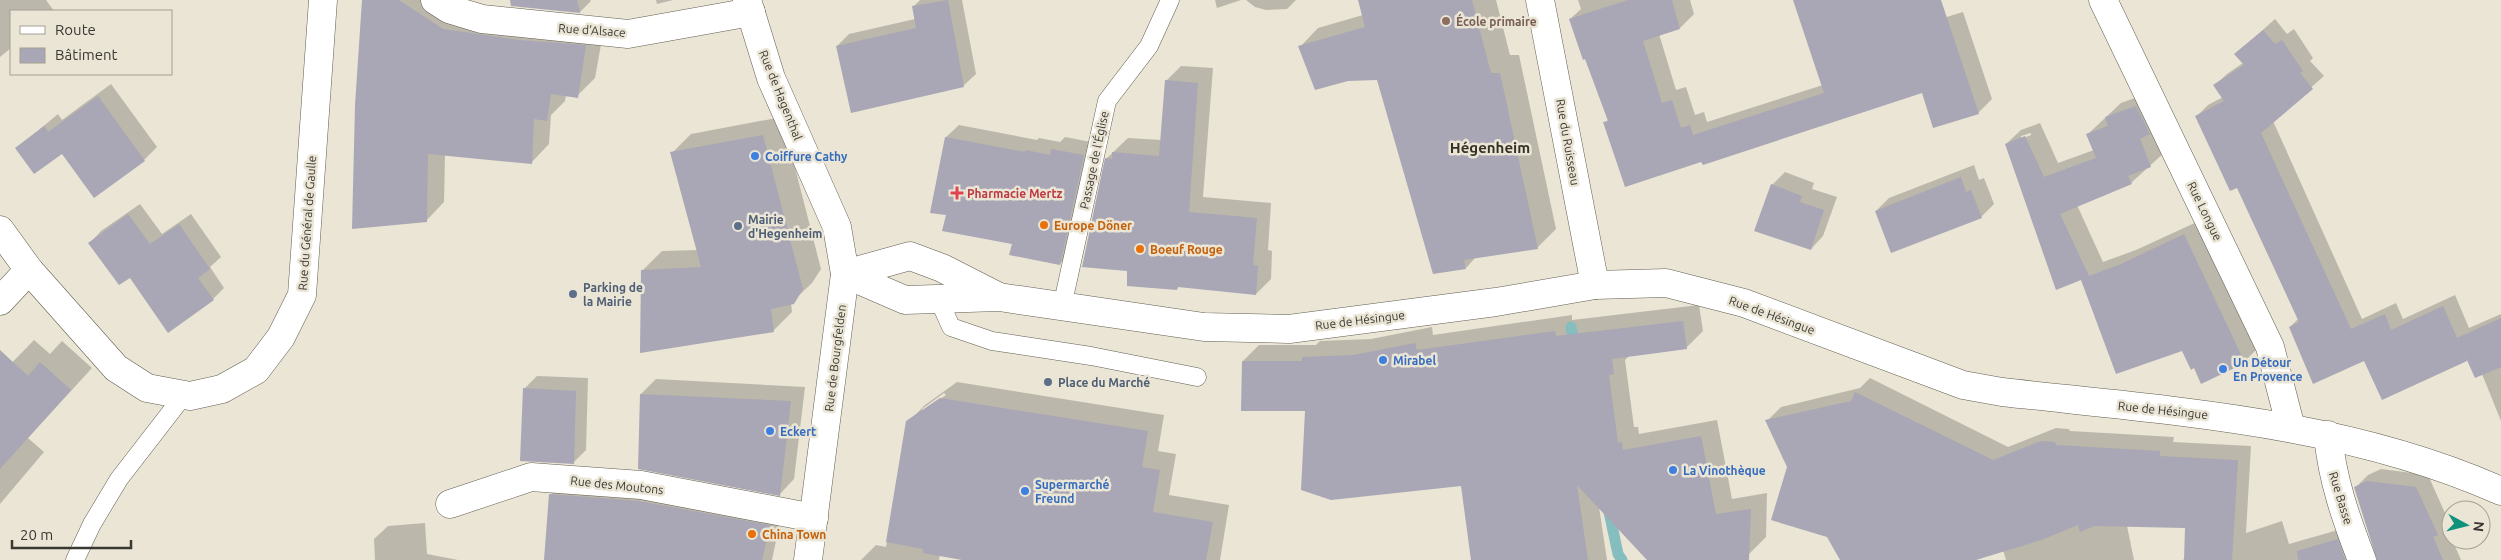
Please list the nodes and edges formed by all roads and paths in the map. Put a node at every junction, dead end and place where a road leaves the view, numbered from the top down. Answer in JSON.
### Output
{"nodes":[{"id":1,"x":323,"y":0,"type":"edge"},
{"id":2,"x":436,"y":0,"type":"edge"},
{"id":3,"x":1170,"y":0,"type":"edge"},
{"id":4,"x":1540,"y":0,"type":"edge"},
{"id":5,"x":2104,"y":0,"type":"edge"},
{"id":6,"x":749,"y":6,"type":"edge"},
{"id":7,"x":0,"y":230,"type":"edge"},
{"id":8,"x":29,"y":270,"type":"junction"},
{"id":9,"x":845,"y":274,"type":"junction"},
{"id":10,"x":1595,"y":285,"type":"junction"},
{"id":11,"x":999,"y":297,"type":"junction"},
{"id":12,"x":939,"y":300,"type":"junction"},
{"id":13,"x":0,"y":302,"type":"edge"},
{"id":14,"x":1062,"y":307,"type":"junction"},
{"id":15,"x":1197,"y":377,"type":"dead end"},
{"id":16,"x":184,"y":395,"type":"junction"},
{"id":17,"x":2291,"y":428,"type":"junction"},
{"id":18,"x":2328,"y":435,"type":"junction"},
{"id":19,"x":2498,"y":487,"type":"edge"},
{"id":20,"x":450,"y":504,"type":"dead end"},
{"id":21,"x":814,"y":518,"type":"junction"},
{"id":22,"x":75,"y":560,"type":"edge"},
{"id":23,"x":808,"y":560,"type":"edge"},
{"id":24,"x":2362,"y":560,"type":"edge"}],
"edges":[{"from":1,"to":16,"type":"main road","name":"Rue du Général de Gaulle"},
{"from":2,"to":6,"type":"main road","name":"Rue d'Alsace"},
{"from":3,"to":14,"type":"lane","name":"Passage de l'Église"},
{"from":4,"to":10,"type":"main road","name":"Rue du Ruisseau"},
{"from":5,"to":17,"type":"main road","name":"Rue Longue"},
{"from":6,"to":9,"type":"main road","name":"Rue de Hagenthal"},
{"from":7,"to":8,"type":"main road","name":"Rue du Général de Gaulle"},
{"from":8,"to":13,"type":"main road"},
{"from":8,"to":16,"type":"main road","name":"Rue du Général de Gaulle"},
{"from":9,"to":11,"type":"main road","name":"Rue de Hésingue"},
{"from":9,"to":12,"type":"main road","name":"Rue de Hésingue"},
{"from":9,"to":21,"type":"main road","name":"Rue de Bourgfelden"},
{"from":10,"to":14,"type":"main road","name":"Rue de Hésingue"},
{"from":10,"to":17,"type":"main road","name":"Rue de Hésingue"},
{"from":11,"to":12,"type":"main road","name":"Rue de Hésingue"},
{"from":11,"to":14,"type":"main road","name":"Rue de Hésingue"},
{"from":12,"to":15,"type":"lane"},
{"from":16,"to":22,"type":"lane"},
{"from":17,"to":18,"type":"main road","name":"Rue de Hésingue"},
{"from":18,"to":19,"type":"main road","name":"Rue de Hésingue"},
{"from":18,"to":24,"type":"main road","name":"Rue Basse"},
{"from":20,"to":21,"type":"main road","name":"Rue des Moutons"},
{"from":21,"to":23,"type":"main road","name":"Rue de Bourgfelden"}]}
